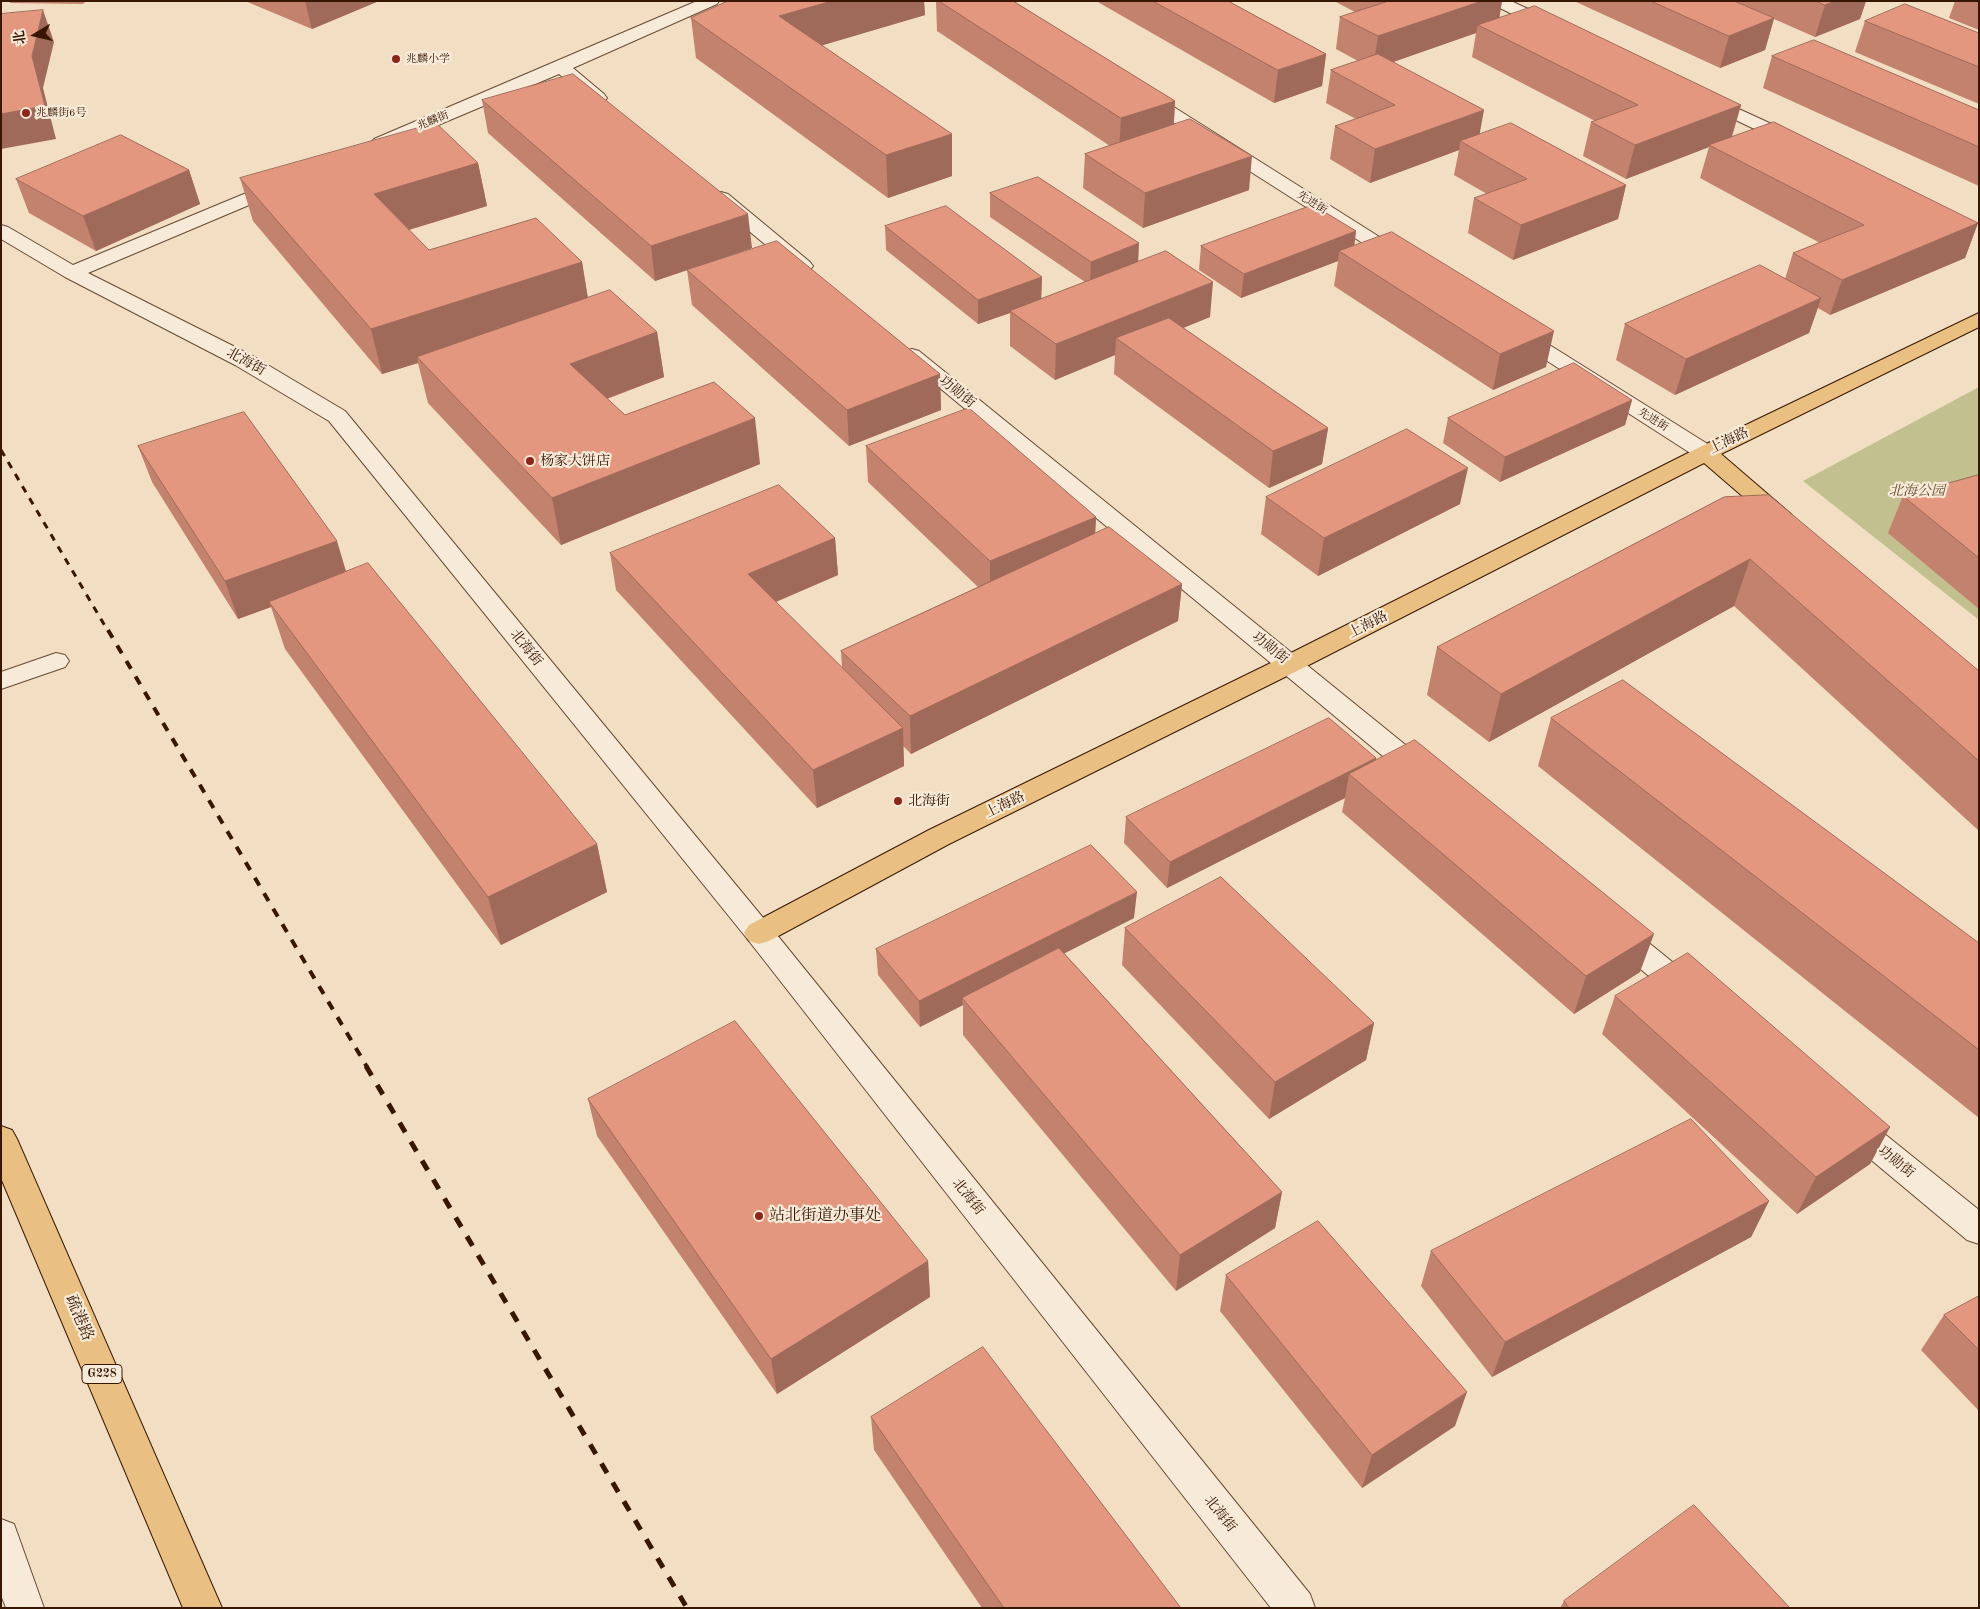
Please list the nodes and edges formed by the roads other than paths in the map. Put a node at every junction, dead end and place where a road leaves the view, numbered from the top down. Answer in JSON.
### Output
{"nodes":[{"id":1,"x":711,"y":1,"type":"edge"},
{"id":2,"x":1498,"y":1,"type":"edge"},
{"id":3,"x":1569,"y":35,"type":"edge"},
{"id":4,"x":561,"y":67,"type":"junction"},
{"id":5,"x":1129,"y":86,"type":"edge"},
{"id":6,"x":1685,"y":89,"type":"edge"},
{"id":7,"x":615,"y":111,"type":"edge"},
{"id":8,"x":1810,"y":148,"type":"edge"},
{"id":9,"x":362,"y":151,"type":"edge"},
{"id":10,"x":298,"y":178,"type":"edge"},
{"id":11,"x":707,"y":187,"type":"edge"},
{"id":12,"x":1,"y":231,"type":"edge"},
{"id":13,"x":1413,"y":267,"type":"edge"},
{"id":14,"x":72,"y":273,"type":"junction"},
{"id":15,"x":822,"y":281,"type":"edge"},
{"id":16,"x":1979,"y":319,"type":"edge"},
{"id":17,"x":1505,"y":326,"type":"edge"},
{"id":18,"x":898,"y":344,"type":"edge"},
{"id":19,"x":1706,"y":453,"type":"junction"},
{"id":20,"x":1804,"y":537,"type":"edge"},
{"id":21,"x":56,"y":661,"type":"dead end"},
{"id":22,"x":1290,"y":664,"type":"junction"},
{"id":23,"x":1,"y":681,"type":"edge"},
{"id":24,"x":1443,"y":790,"type":"edge"},
{"id":25,"x":1596,"y":916,"type":"edge"},
{"id":26,"x":758,"y":933,"type":"junction"},
{"id":27,"x":1711,"y":1010,"type":"edge"},
{"id":28,"x":1833,"y":1110,"type":"edge"},
{"id":29,"x":1,"y":1139,"type":"edge"},
{"id":30,"x":1979,"y":1230,"type":"edge"},
{"id":31,"x":1,"y":1537,"type":"edge"},
{"id":32,"x":26,"y":1608,"type":"edge"},
{"id":33,"x":204,"y":1608,"type":"edge"},
{"id":34,"x":1296,"y":1608,"type":"edge"}],
"edges":[{"from":1,"to":4,"type":"street","name":"兆麟街"},
{"from":2,"to":3,"type":"street"},
{"from":4,"to":7,"type":"street"},
{"from":4,"to":9,"type":"street","name":"兆麟街"},
{"from":5,"to":13,"type":"street","name":"先进街"},
{"from":6,"to":8,"type":"street"},
{"from":10,"to":14,"type":"street"},
{"from":11,"to":15,"type":"street"},
{"from":12,"to":14,"type":"street","name":"北海街"},
{"from":14,"to":26,"type":"street","name":"北海街"},
{"from":16,"to":19,"type":"main road","name":"上海路"},
{"from":17,"to":19,"type":"street","name":"先进街"},
{"from":18,"to":22,"type":"street","name":"功勋街"},
{"from":19,"to":20,"type":"main road","name":"先进街"},
{"from":19,"to":22,"type":"main road","name":"上海路"},
{"from":21,"to":23,"type":"street"},
{"from":22,"to":24,"type":"street","name":"功勋街"},
{"from":22,"to":26,"type":"main road","name":"上海路"},
{"from":25,"to":27,"type":"street"},
{"from":26,"to":34,"type":"street","name":"北海街"},
{"from":28,"to":30,"type":"street","name":"功勋街"},
{"from":29,"to":33,"type":"main road","name":"疏港路","number":"G228"},
{"from":31,"to":32,"type":"street"}]}
